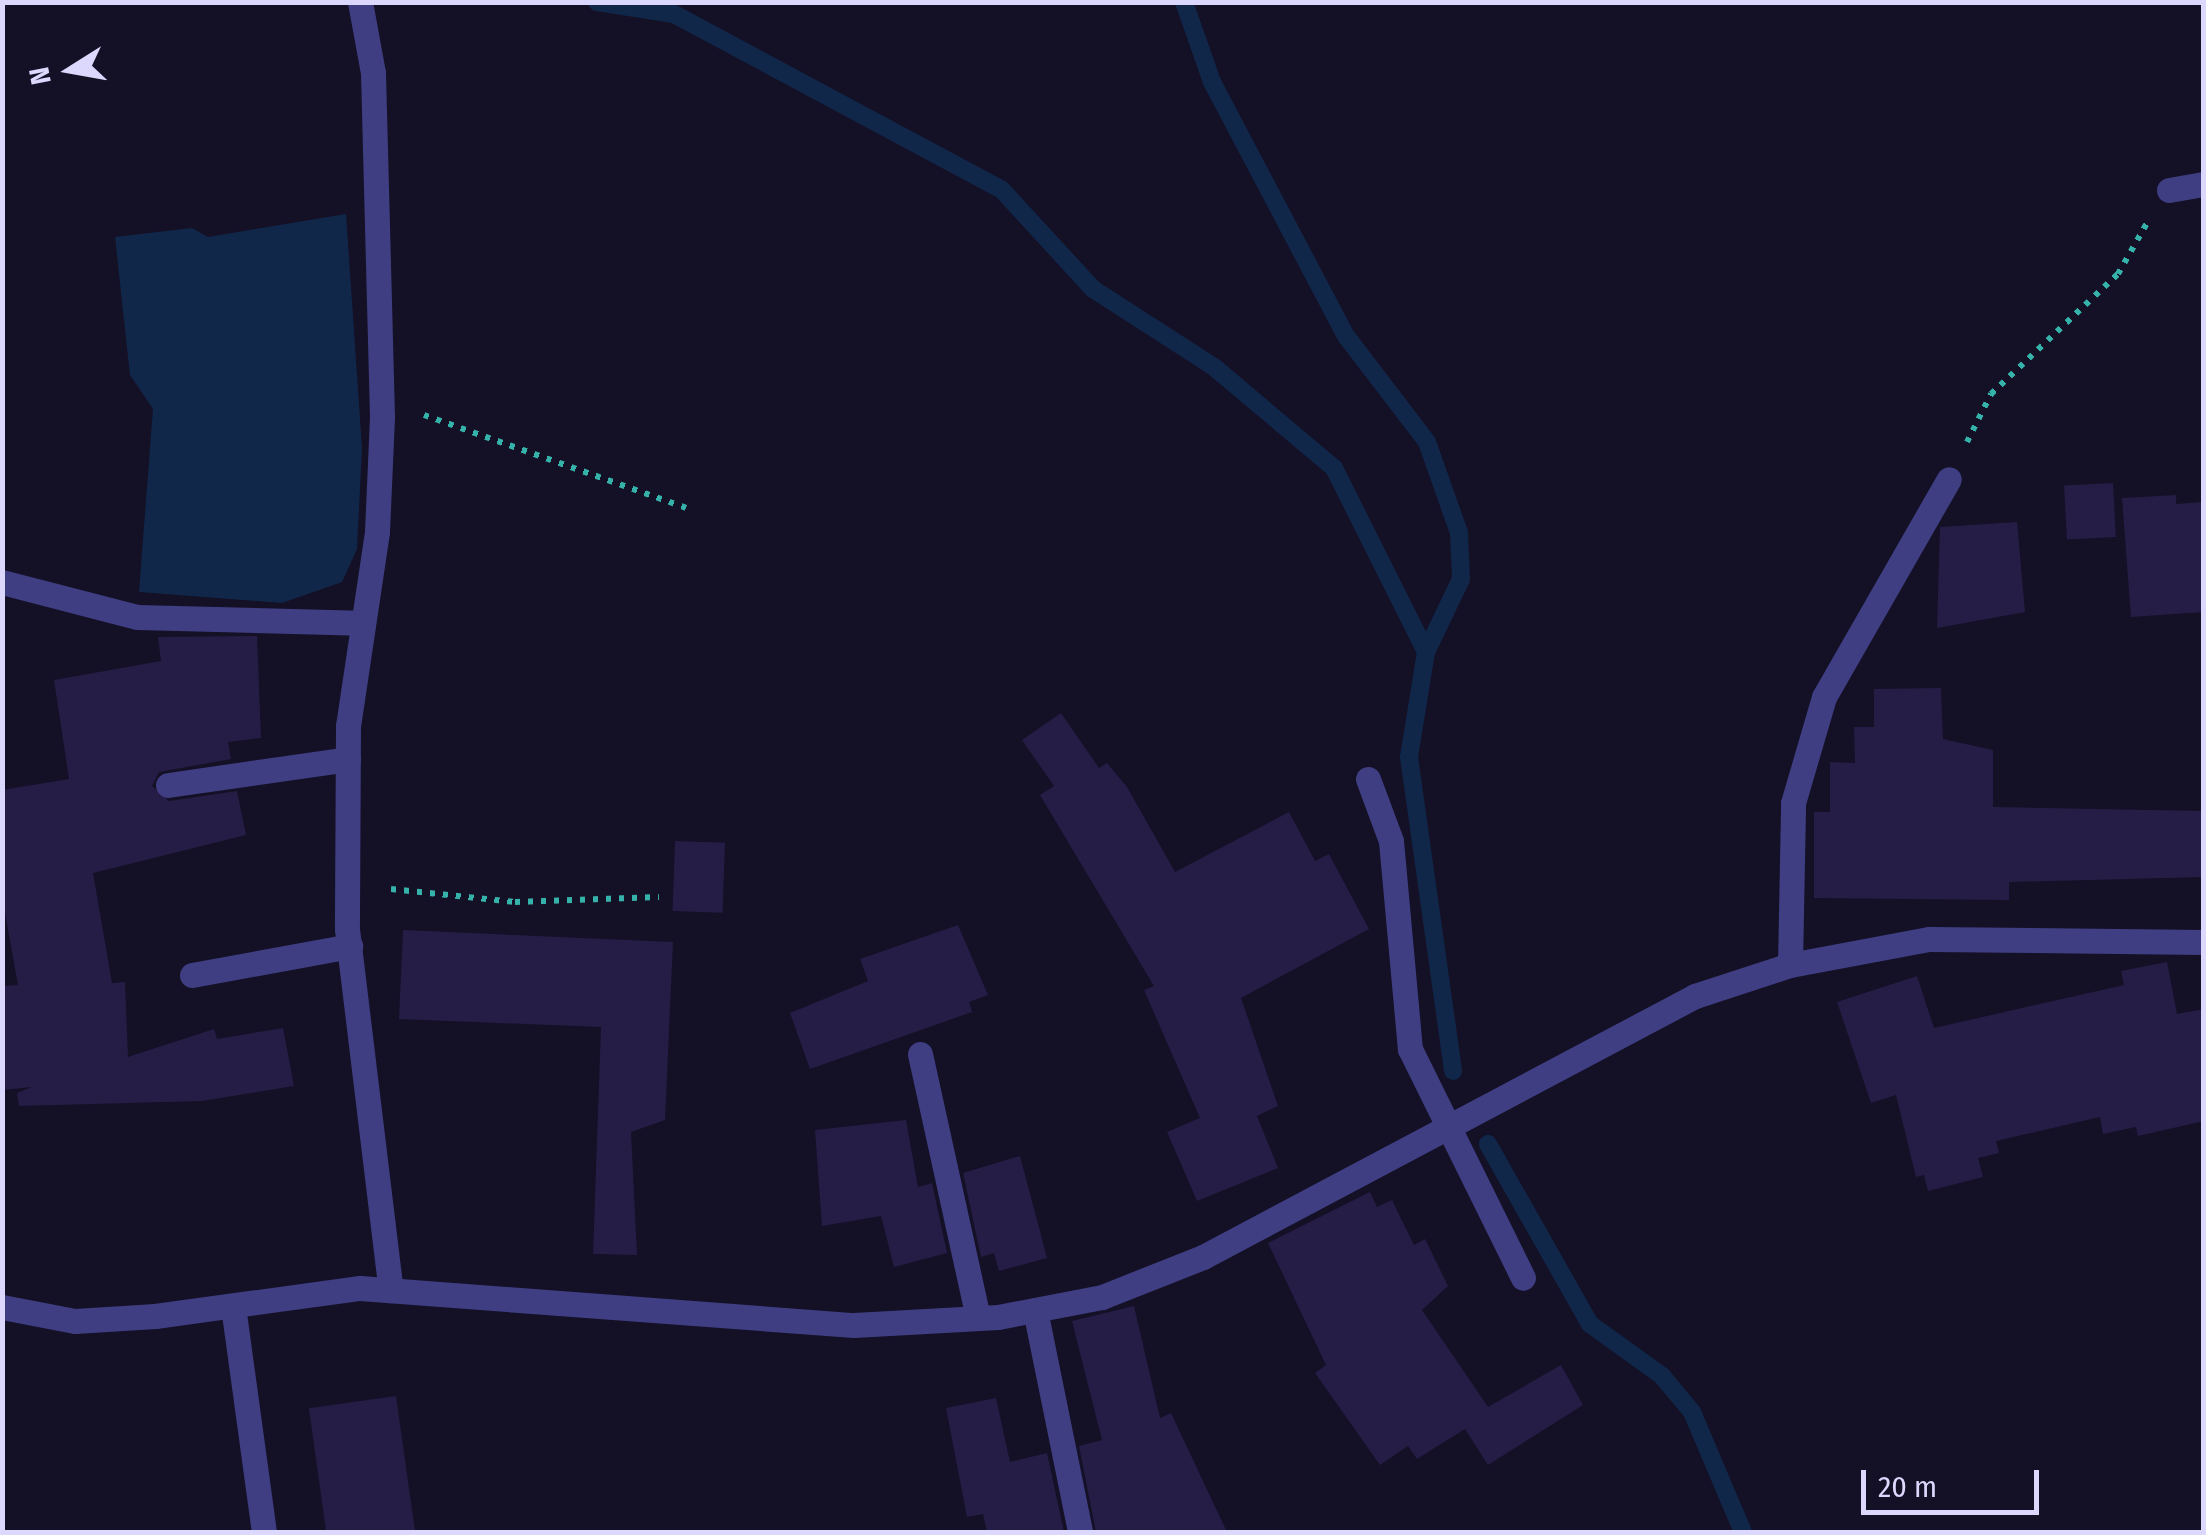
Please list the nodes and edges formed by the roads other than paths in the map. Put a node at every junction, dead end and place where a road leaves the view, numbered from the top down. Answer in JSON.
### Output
{"nodes":[{"id":1,"x":360,"y":2,"type":"edge"},
{"id":2,"x":2204,"y":184,"type":"edge"},
{"id":3,"x":2169,"y":190,"type":"road end"},
{"id":4,"x":1949,"y":479,"type":"road end"},
{"id":5,"x":2,"y":582,"type":"edge"},
{"id":6,"x":359,"y":623,"type":"junction"},
{"id":7,"x":348,"y":759,"type":"junction"},
{"id":8,"x":1368,"y":778,"type":"dead end"},
{"id":9,"x":168,"y":785,"type":"dead end"},
{"id":10,"x":2204,"y":942,"type":"edge"},
{"id":11,"x":350,"y":946,"type":"junction"},
{"id":12,"x":1790,"y":965,"type":"junction"},
{"id":13,"x":192,"y":975,"type":"dead end"},
{"id":14,"x":920,"y":1054,"type":"dead end"},
{"id":15,"x":1443,"y":1126,"type":"junction"},
{"id":16,"x":1523,"y":1278,"type":"dead end"},
{"id":17,"x":390,"y":1290,"type":"junction"},
{"id":18,"x":233,"y":1306,"type":"junction"},
{"id":19,"x":2,"y":1307,"type":"edge"},
{"id":20,"x":1035,"y":1310,"type":"junction"},
{"id":21,"x":978,"y":1318,"type":"junction"},
{"id":22,"x":264,"y":1532,"type":"edge"},
{"id":23,"x":1080,"y":1532,"type":"edge"}],
"edges":[{"from":1,"to":6,"type":"street"},
{"from":2,"to":3,"type":"street"},
{"from":4,"to":12,"type":"street"},
{"from":5,"to":6,"type":"street"},
{"from":6,"to":7,"type":"street"},
{"from":7,"to":9,"type":"street"},
{"from":7,"to":11,"type":"street"},
{"from":8,"to":15,"type":"street"},
{"from":10,"to":12,"type":"street"},
{"from":11,"to":13,"type":"street"},
{"from":11,"to":17,"type":"street"},
{"from":12,"to":15,"type":"street"},
{"from":14,"to":21,"type":"street"},
{"from":15,"to":16,"type":"street"},
{"from":15,"to":20,"type":"street"},
{"from":17,"to":18,"type":"street"},
{"from":17,"to":21,"type":"street"},
{"from":18,"to":19,"type":"street"},
{"from":18,"to":22,"type":"street"},
{"from":20,"to":21,"type":"street"},
{"from":20,"to":23,"type":"street"}]}
